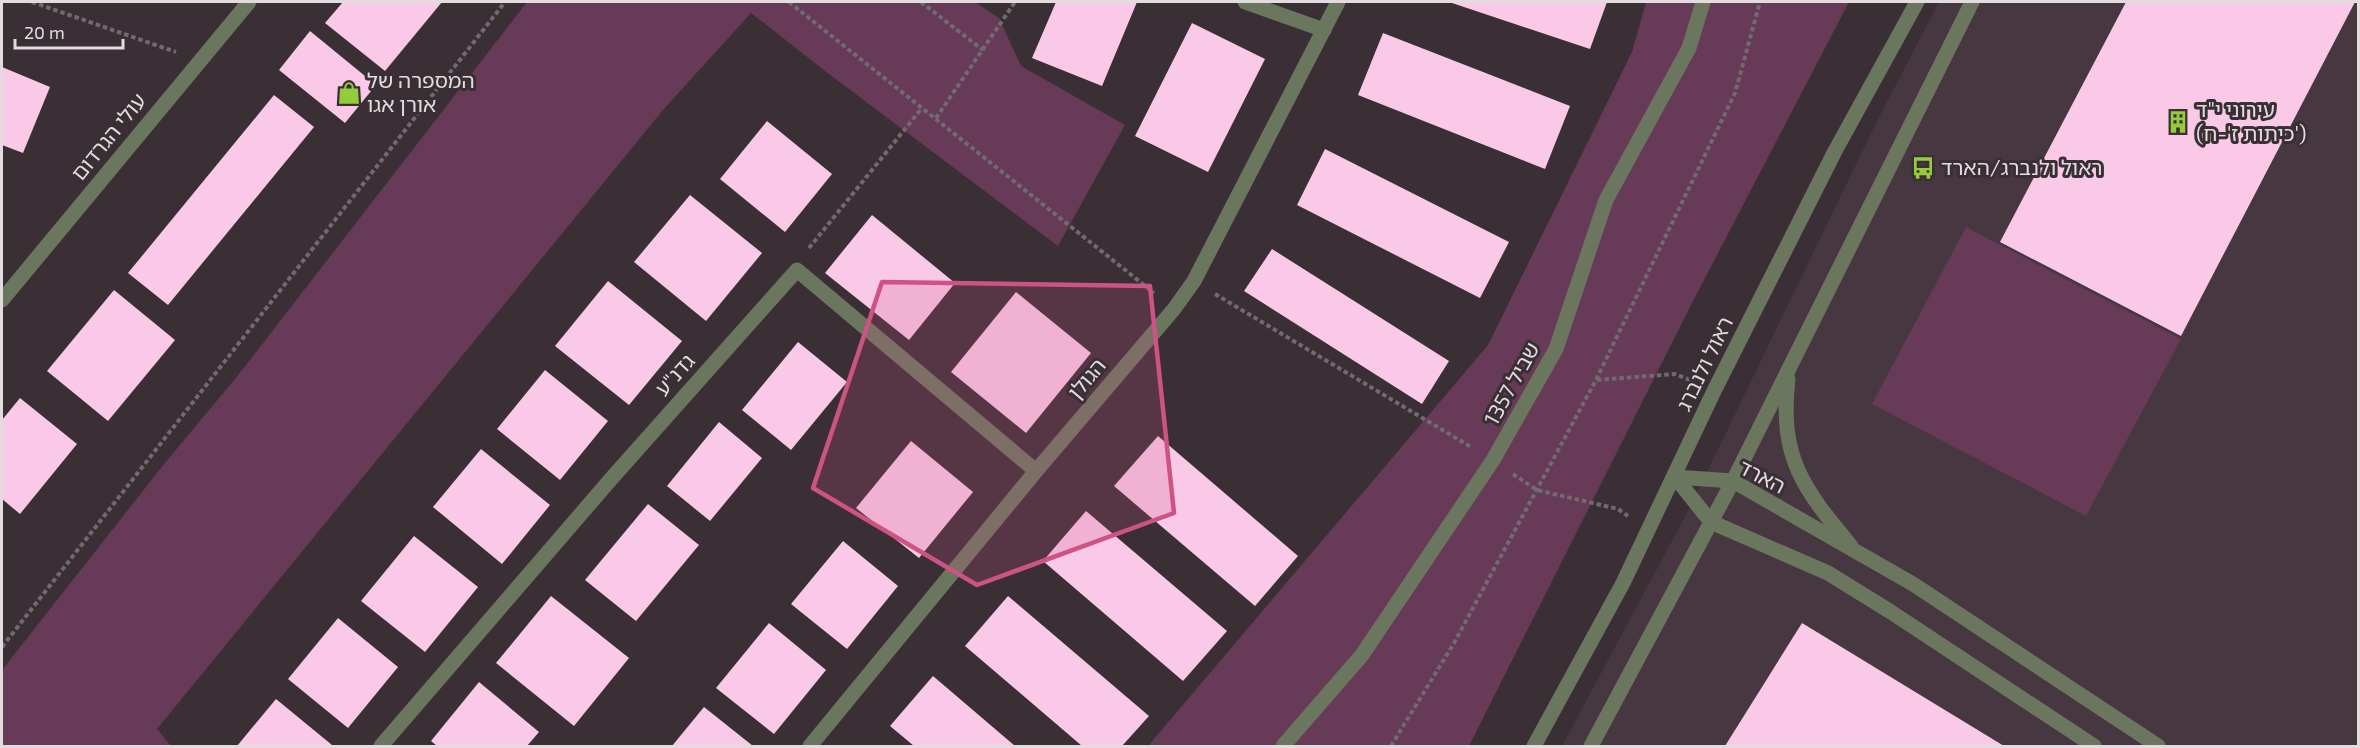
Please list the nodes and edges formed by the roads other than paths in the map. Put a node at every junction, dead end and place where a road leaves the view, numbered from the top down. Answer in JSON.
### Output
{"nodes":[{"id":1,"x":249,"y":2,"type":"edge"},
{"id":2,"x":1245,"y":2,"type":"edge"},
{"id":3,"x":1338,"y":2,"type":"edge"},
{"id":4,"x":1703,"y":2,"type":"edge"},
{"id":5,"x":1917,"y":2,"type":"edge"},
{"id":6,"x":1972,"y":2,"type":"edge"},
{"id":7,"x":1324,"y":30,"type":"junction"},
{"id":8,"x":2,"y":300,"type":"edge"},
{"id":9,"x":1789,"y":370,"type":"junction"},
{"id":10,"x":1036,"y":471,"type":"junction"},
{"id":11,"x":1675,"y":477,"type":"junction"},
{"id":12,"x":1733,"y":481,"type":"junction"},
{"id":13,"x":1711,"y":522,"type":"junction"},
{"id":14,"x":1858,"y":555,"type":"junction"},
{"id":15,"x":381,"y":747,"type":"edge"},
{"id":16,"x":810,"y":747,"type":"edge"},
{"id":17,"x":1283,"y":747,"type":"edge"},
{"id":18,"x":1534,"y":747,"type":"edge"},
{"id":19,"x":1591,"y":747,"type":"edge"},
{"id":20,"x":2094,"y":747,"type":"edge"},
{"id":21,"x":2158,"y":747,"type":"edge"}],
"edges":[{"from":1,"to":8,"type":"street","name":"עולי הגרדום"},
{"from":2,"to":7,"type":"street"},
{"from":3,"to":7,"type":"street","name":"הגולן"},
{"from":4,"to":17,"type":"street","name":"שביל 1357"},
{"from":5,"to":11,"type":"street","name":"ראול ולנברג"},
{"from":6,"to":9,"type":"street"},
{"from":7,"to":10,"type":"street","name":"הגולן"},
{"from":9,"to":12,"type":"street"},
{"from":9,"to":14,"type":"street"},
{"from":10,"to":15,"type":"street","name":"גדנ\"ע"},
{"from":10,"to":16,"type":"street","name":"הגולן"},
{"from":11,"to":12,"type":"street","name":"הארד"},
{"from":11,"to":13,"type":"street"},
{"from":11,"to":18,"type":"street","name":"ראול ולנברג"},
{"from":12,"to":13,"type":"street"},
{"from":12,"to":14,"type":"street","name":"הארד"},
{"from":13,"to":19,"type":"street"},
{"from":13,"to":20,"type":"street"},
{"from":14,"to":21,"type":"street","name":"הארד"}]}
